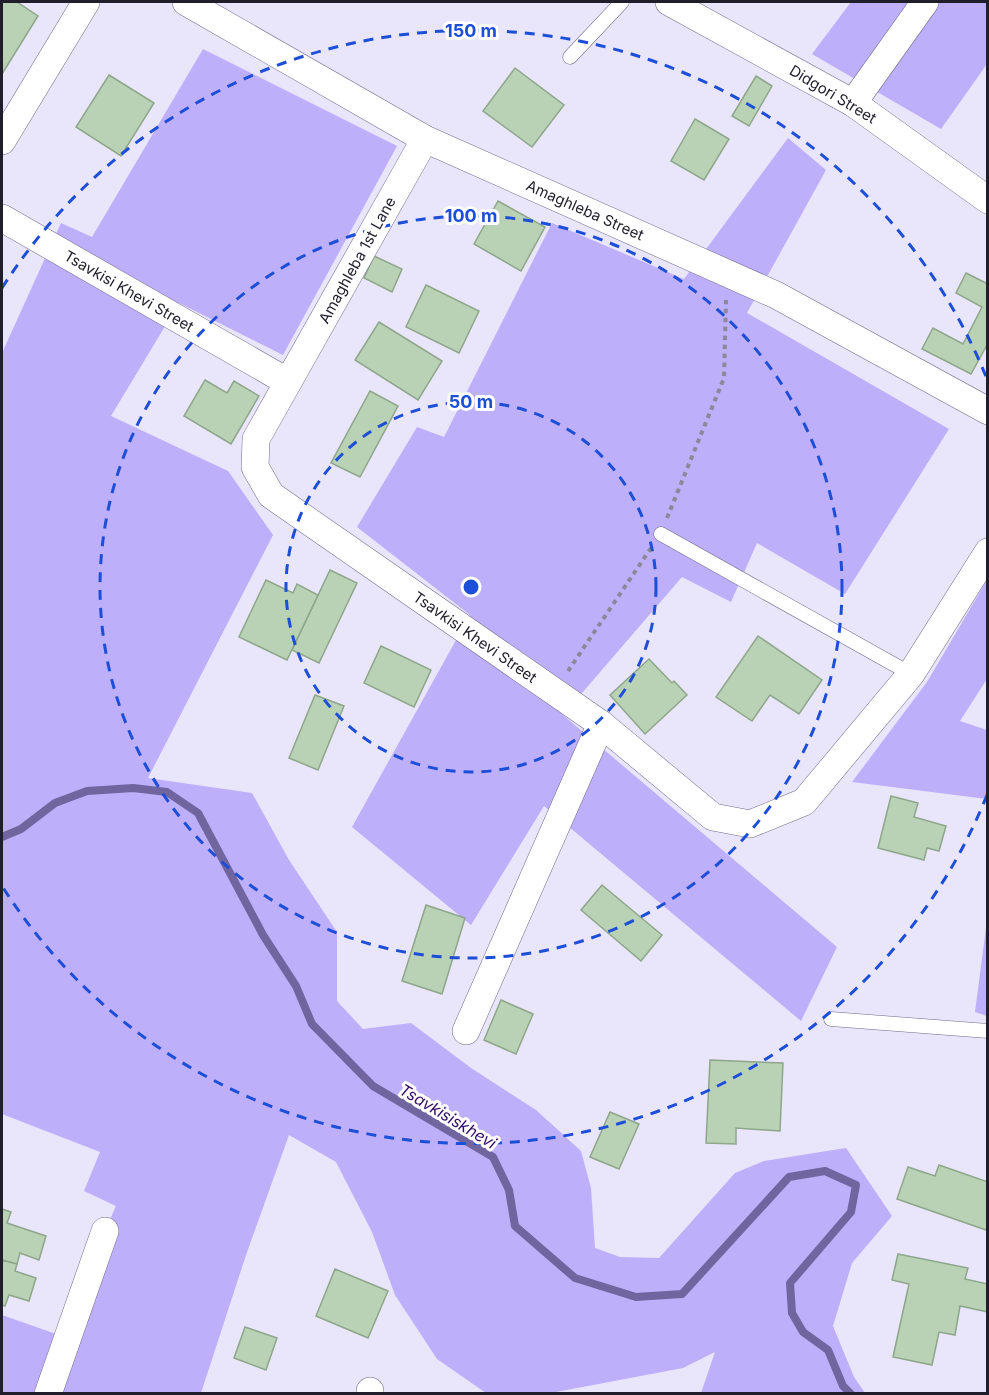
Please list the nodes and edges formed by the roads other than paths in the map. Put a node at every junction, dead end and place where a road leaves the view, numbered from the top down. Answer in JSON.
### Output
{"nodes":[{"id":1,"x":86,"y":2,"type":"edge"},
{"id":2,"x":186,"y":2,"type":"edge"},
{"id":3,"x":622,"y":2,"type":"edge"},
{"id":4,"x":669,"y":2,"type":"edge"},
{"id":5,"x":925,"y":2,"type":"edge"},
{"id":6,"x":570,"y":57,"type":"dead end"},
{"id":7,"x":853,"y":103,"type":"junction"},
{"id":8,"x":425,"y":139,"type":"junction"},
{"id":9,"x":2,"y":141,"type":"edge"},
{"id":10,"x":987,"y":200,"type":"edge"},
{"id":11,"x":2,"y":218,"type":"edge"},
{"id":12,"x":288,"y":382,"type":"junction"},
{"id":13,"x":987,"y":411,"type":"edge"},
{"id":14,"x":661,"y":534,"type":"road end"},
{"id":15,"x":987,"y":552,"type":"edge"},
{"id":16,"x":911,"y":674,"type":"junction"},
{"id":17,"x":602,"y":724,"type":"junction"},
{"id":18,"x":831,"y":1019,"type":"dead end"},
{"id":19,"x":466,"y":1031,"type":"dead end"},
{"id":20,"x":987,"y":1031,"type":"edge"},
{"id":21,"x":105,"y":1231,"type":"dead end"},
{"id":22,"x":48,"y":1394,"type":"edge"}],
"edges":[{"from":1,"to":9,"type":"street"},
{"from":2,"to":8,"type":"street","name":"Amaghleba Street"},
{"from":3,"to":6,"type":"lane"},
{"from":4,"to":7,"type":"street","name":"Didgori Street"},
{"from":5,"to":7,"type":"street"},
{"from":7,"to":10,"type":"street","name":"Didgori Street"},
{"from":8,"to":12,"type":"street","name":"Amaghleba 1st Lane"},
{"from":8,"to":13,"type":"street","name":"Amaghleba Street"},
{"from":11,"to":12,"type":"street","name":"Tsavkisi Khevi Street"},
{"from":12,"to":17,"type":"street","name":"Tsavkisi Khevi Street"},
{"from":14,"to":16,"type":"lane"},
{"from":15,"to":16,"type":"street","name":"Tsavkisi Khevi Street"},
{"from":16,"to":17,"type":"street","name":"Tsavkisi Khevi Street"},
{"from":17,"to":19,"type":"street"},
{"from":18,"to":20,"type":"lane"},
{"from":21,"to":22,"type":"street"}]}
